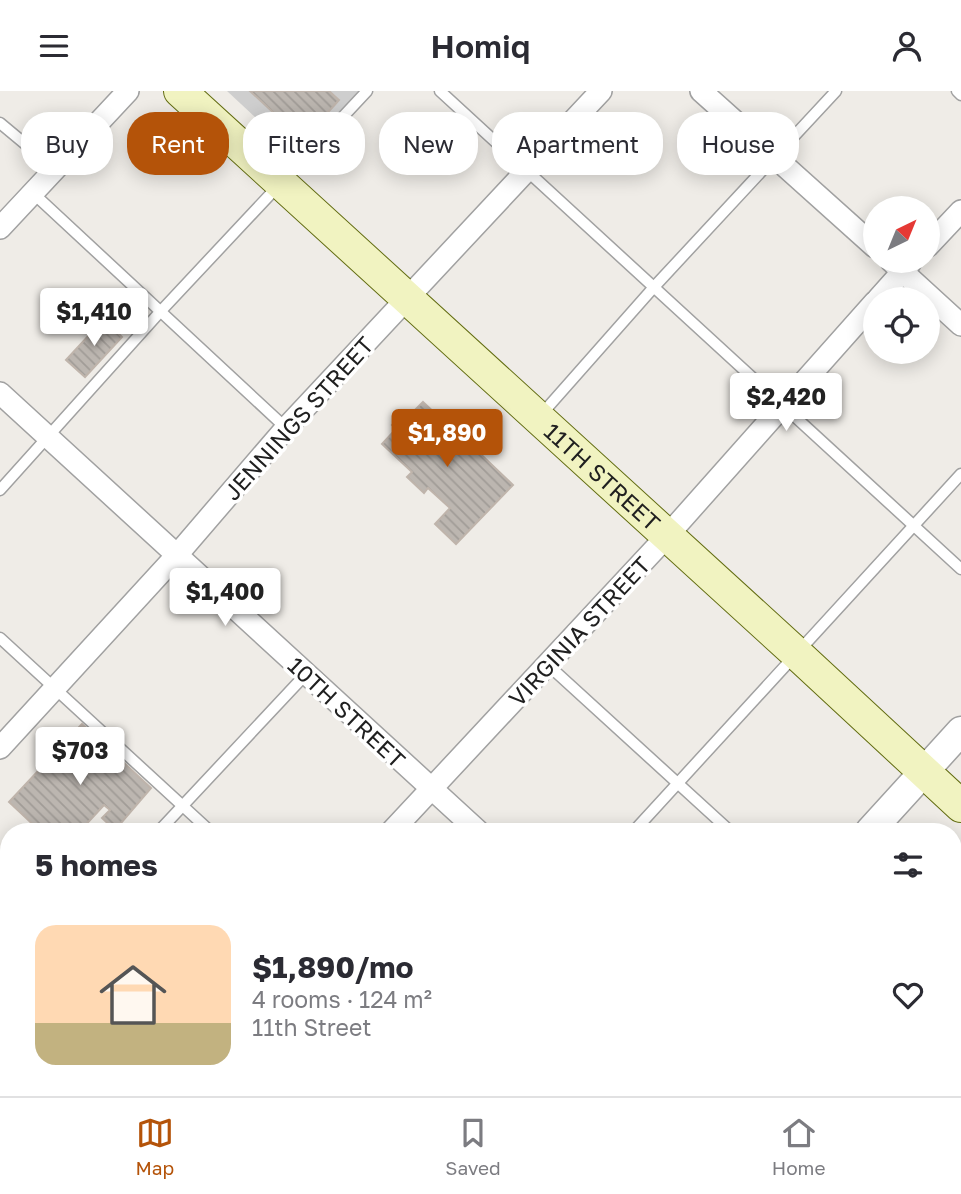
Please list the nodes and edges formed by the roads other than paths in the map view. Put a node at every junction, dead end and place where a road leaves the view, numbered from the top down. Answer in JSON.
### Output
{"nodes":[{"id":1,"x":128,"y":91,"type":"edge"},
{"id":2,"x":180,"y":91,"type":"edge"},
{"id":3,"x":367,"y":91,"type":"edge"},
{"id":4,"x":440,"y":91,"type":"edge"},
{"id":5,"x":601,"y":91,"type":"edge"},
{"id":6,"x":701,"y":91,"type":"edge"},
{"id":7,"x":836,"y":91,"type":"edge"},
{"id":8,"x":957,"y":91,"type":"edge"},
{"id":9,"x":961,"y":95,"type":"edge"},
{"id":10,"x":108,"y":112,"type":"edge"},
{"id":11,"x":581,"y":112,"type":"edge"},
{"id":12,"x":724,"y":112,"type":"edge"},
{"id":13,"x":0,"y":123,"type":"edge"},
{"id":14,"x":799,"y":132,"type":"edge"},
{"id":15,"x":492,"y":138,"type":"edge"},
{"id":16,"x":21,"y":141,"type":"edge"},
{"id":17,"x":49,"y":175,"type":"edge"},
{"id":18,"x":522,"y":175,"type":"edge"},
{"id":19,"x":532,"y":175,"type":"edge"},
{"id":20,"x":759,"y":175,"type":"edge"},
{"id":21,"x":794,"y":175,"type":"edge"},
{"id":22,"x":282,"y":182,"type":"junction"},
{"id":23,"x":33,"y":193,"type":"junction"},
{"id":24,"x":961,"y":211,"type":"edge"},
{"id":25,"x":0,"y":228,"type":"edge"},
{"id":26,"x":940,"y":233,"type":"edge"},
{"id":27,"x":863,"y":236,"type":"edge"},
{"id":28,"x":911,"y":273,"type":"edge"},
{"id":29,"x":654,"y":287,"type":"junction"},
{"id":30,"x":407,"y":297,"type":"junction"},
{"id":31,"x":160,"y":312,"type":"junction"},
{"id":32,"x":863,"y":316,"type":"edge"},
{"id":33,"x":961,"y":325,"type":"edge"},
{"id":34,"x":0,"y":393,"type":"edge"},
{"id":35,"x":782,"y":406,"type":"junction"},
{"id":36,"x":538,"y":418,"type":"junction"},
{"id":37,"x":286,"y":428,"type":"junction"},
{"id":38,"x":48,"y":437,"type":"junction"},
{"id":39,"x":961,"y":474,"type":"edge"},
{"id":40,"x":0,"y":490,"type":"edge"},
{"id":41,"x":914,"y":526,"type":"junction"},
{"id":42,"x":667,"y":536,"type":"junction"},
{"id":43,"x":177,"y":555,"type":"junction"},
{"id":44,"x":961,"y":569,"type":"edge"},
{"id":45,"x":0,"y":638,"type":"edge"},
{"id":46,"x":796,"y":653,"type":"junction"},
{"id":47,"x":547,"y":664,"type":"junction"},
{"id":48,"x":306,"y":674,"type":"junction"},
{"id":49,"x":55,"y":690,"type":"junction"},
{"id":50,"x":961,"y":731,"type":"edge"},
{"id":51,"x":0,"y":748,"type":"edge"},
{"id":52,"x":925,"y":773,"type":"junction"},
{"id":53,"x":678,"y":784,"type":"junction"},
{"id":54,"x":431,"y":789,"type":"junction"},
{"id":55,"x":183,"y":806,"type":"junction"},
{"id":56,"x":961,"y":806,"type":"edge"},
{"id":57,"x":167,"y":823,"type":"edge"},
{"id":58,"x":201,"y":823,"type":"edge"},
{"id":59,"x":399,"y":823,"type":"edge"},
{"id":60,"x":469,"y":823,"type":"edge"},
{"id":61,"x":641,"y":823,"type":"edge"},
{"id":62,"x":721,"y":823,"type":"edge"},
{"id":63,"x":878,"y":823,"type":"edge"}],
"edges":[{"from":1,"to":10,"type":"street"},
{"from":2,"to":22,"type":"main road","name":"11TH STREET"},
{"from":3,"to":22,"type":"lane"},
{"from":4,"to":15,"type":"lane"},
{"from":5,"to":11,"type":"street","name":"JENNINGS STREET"},
{"from":6,"to":12,"type":"street"},
{"from":7,"to":14,"type":"lane"},
{"from":8,"to":9,"type":"lane"},
{"from":13,"to":16,"type":"lane"},
{"from":17,"to":23,"type":"street"},
{"from":18,"to":30,"type":"street","name":"JENNINGS STREET"},
{"from":19,"to":29,"type":"lane"},
{"from":20,"to":29,"type":"lane"},
{"from":21,"to":27,"type":"street"},
{"from":22,"to":30,"type":"main road","name":"11TH STREET"},
{"from":22,"to":31,"type":"lane"},
{"from":23,"to":25,"type":"street"},
{"from":23,"to":31,"type":"lane"},
{"from":24,"to":26,"type":"street"},
{"from":28,"to":33,"type":"street"},
{"from":29,"to":35,"type":"lane"},
{"from":29,"to":36,"type":"lane"},
{"from":30,"to":36,"type":"main road","name":"11TH STREET"},
{"from":30,"to":37,"type":"street","name":"JENNINGS STREET"},
{"from":31,"to":37,"type":"lane"},
{"from":31,"to":38,"type":"lane"},
{"from":32,"to":35,"type":"street","name":"VIRGINIA STREET"},
{"from":34,"to":38,"type":"street","name":"10TH STREET"},
{"from":35,"to":41,"type":"lane"},
{"from":35,"to":42,"type":"street","name":"VIRGINIA STREET"},
{"from":36,"to":42,"type":"main road","name":"11TH STREET"},
{"from":37,"to":43,"type":"street","name":"JENNINGS STREET"},
{"from":38,"to":40,"type":"lane"},
{"from":38,"to":43,"type":"street","name":"10TH STREET"},
{"from":39,"to":41,"type":"lane"},
{"from":41,"to":44,"type":"lane"},
{"from":41,"to":46,"type":"lane"},
{"from":42,"to":46,"type":"main road","name":"11TH STREET"},
{"from":42,"to":47,"type":"street","name":"VIRGINIA STREET"},
{"from":43,"to":48,"type":"street","name":"10TH STREET"},
{"from":43,"to":49,"type":"street","name":"JENNINGS STREET"},
{"from":45,"to":49,"type":"lane"},
{"from":46,"to":52,"type":"main road","name":"11TH STREET"},
{"from":46,"to":53,"type":"lane"},
{"from":47,"to":53,"type":"lane"},
{"from":47,"to":54,"type":"street","name":"VIRGINIA STREET"},
{"from":48,"to":54,"type":"street","name":"10TH STREET"},
{"from":48,"to":55,"type":"lane"},
{"from":49,"to":51,"type":"street","name":"JENNINGS STREET"},
{"from":49,"to":55,"type":"lane"},
{"from":50,"to":52,"type":"street"},
{"from":52,"to":56,"type":"main road","name":"11TH STREET"},
{"from":52,"to":63,"type":"street"},
{"from":53,"to":61,"type":"lane"},
{"from":53,"to":62,"type":"lane"},
{"from":54,"to":59,"type":"street","name":"VIRGINIA STREET"},
{"from":54,"to":60,"type":"street","name":"10TH STREET"},
{"from":55,"to":57,"type":"lane"},
{"from":55,"to":58,"type":"lane"}]}
